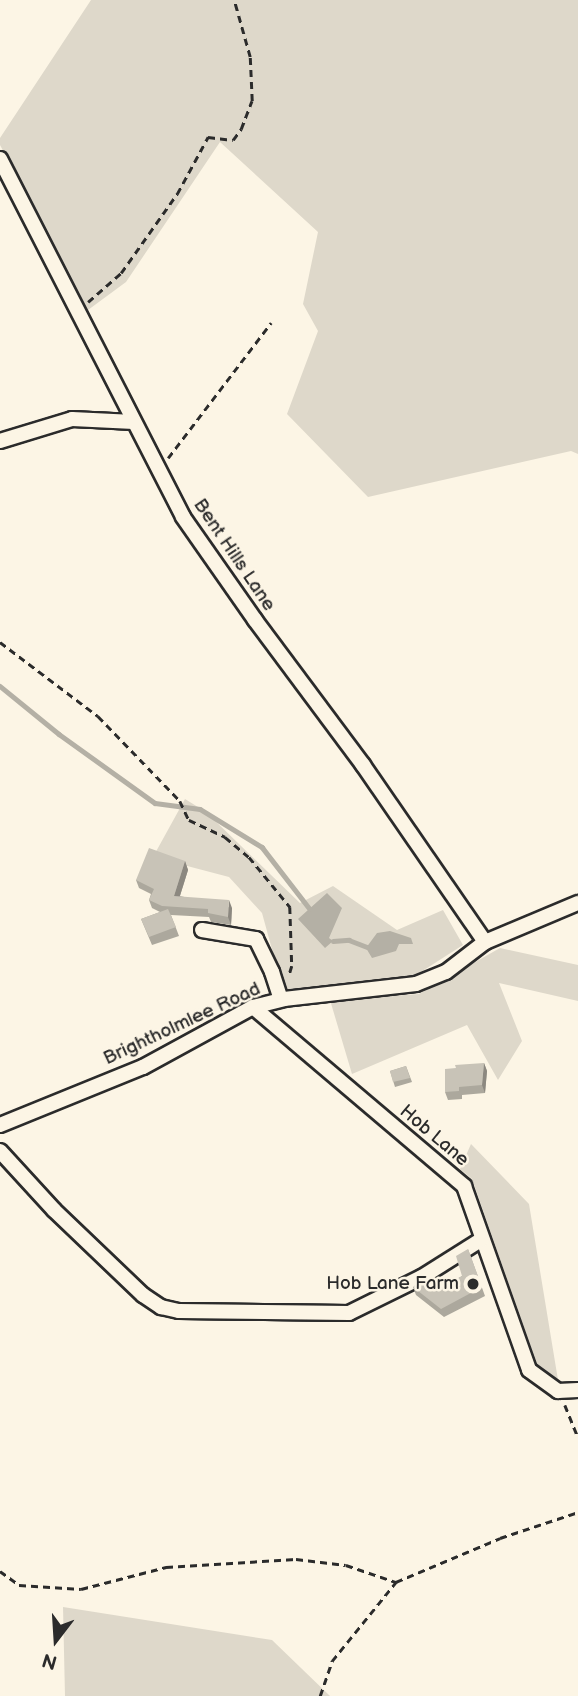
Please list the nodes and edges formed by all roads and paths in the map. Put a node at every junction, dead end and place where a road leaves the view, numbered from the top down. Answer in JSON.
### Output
{"nodes":[{"id":1,"x":234,"y":0,"type":"edge"},
{"id":2,"x":0,"y":159,"type":"edge"},
{"id":3,"x":80,"y":316,"type":"junction"},
{"id":4,"x":271,"y":323,"type":"dead end"},
{"id":5,"x":134,"y":422,"type":"junction"},
{"id":6,"x":0,"y":440,"type":"edge"},
{"id":7,"x":157,"y":466,"type":"junction"},
{"id":8,"x":0,"y":642,"type":"edge"},
{"id":9,"x":578,"y":903,"type":"edge"},
{"id":10,"x":202,"y":930,"type":"dead end"},
{"id":11,"x":485,"y":942,"type":"junction"},
{"id":12,"x":284,"y":999,"type":"junction"},
{"id":13,"x":253,"y":1007,"type":"junction"},
{"id":14,"x":0,"y":1125,"type":"edge"},
{"id":15,"x":0,"y":1151,"type":"edge"},
{"id":16,"x":482,"y":1239,"type":"junction"},
{"id":17,"x":578,"y":1390,"type":"edge"},
{"id":18,"x":560,"y":1391,"type":"junction"},
{"id":19,"x":578,"y":1438,"type":"edge"},
{"id":20,"x":578,"y":1512,"type":"edge"},
{"id":21,"x":0,"y":1571,"type":"edge"},
{"id":22,"x":396,"y":1582,"type":"junction"},
{"id":23,"x":320,"y":1696,"type":"edge"}],
"edges":[{"from":1,"to":3,"type":"path"},
{"from":2,"to":3,"type":"street","name":"Bent Hills Lane"},
{"from":3,"to":5,"type":"street","name":"Bent Hills Lane"},
{"from":4,"to":7,"type":"path"},
{"from":5,"to":6,"type":"street"},
{"from":5,"to":7,"type":"street","name":"Bent Hills Lane"},
{"from":7,"to":11,"type":"street","name":"Bent Hills Lane"},
{"from":8,"to":12,"type":"path"},
{"from":9,"to":11,"type":"street","name":"Brightholmlee Road"},
{"from":10,"to":12,"type":"street"},
{"from":11,"to":12,"type":"street","name":"Brightholmlee Road"},
{"from":12,"to":13,"type":"street","name":"Brightholmlee Road"},
{"from":13,"to":14,"type":"street","name":"Brightholmlee Road"},
{"from":13,"to":16,"type":"street","name":"Hob Lane"},
{"from":15,"to":16,"type":"street"},
{"from":16,"to":18,"type":"street","name":"Hob Lane"},
{"from":17,"to":18,"type":"street"},
{"from":18,"to":19,"type":"path"},
{"from":20,"to":22,"type":"path"},
{"from":21,"to":22,"type":"path"},
{"from":22,"to":23,"type":"path"}]}
